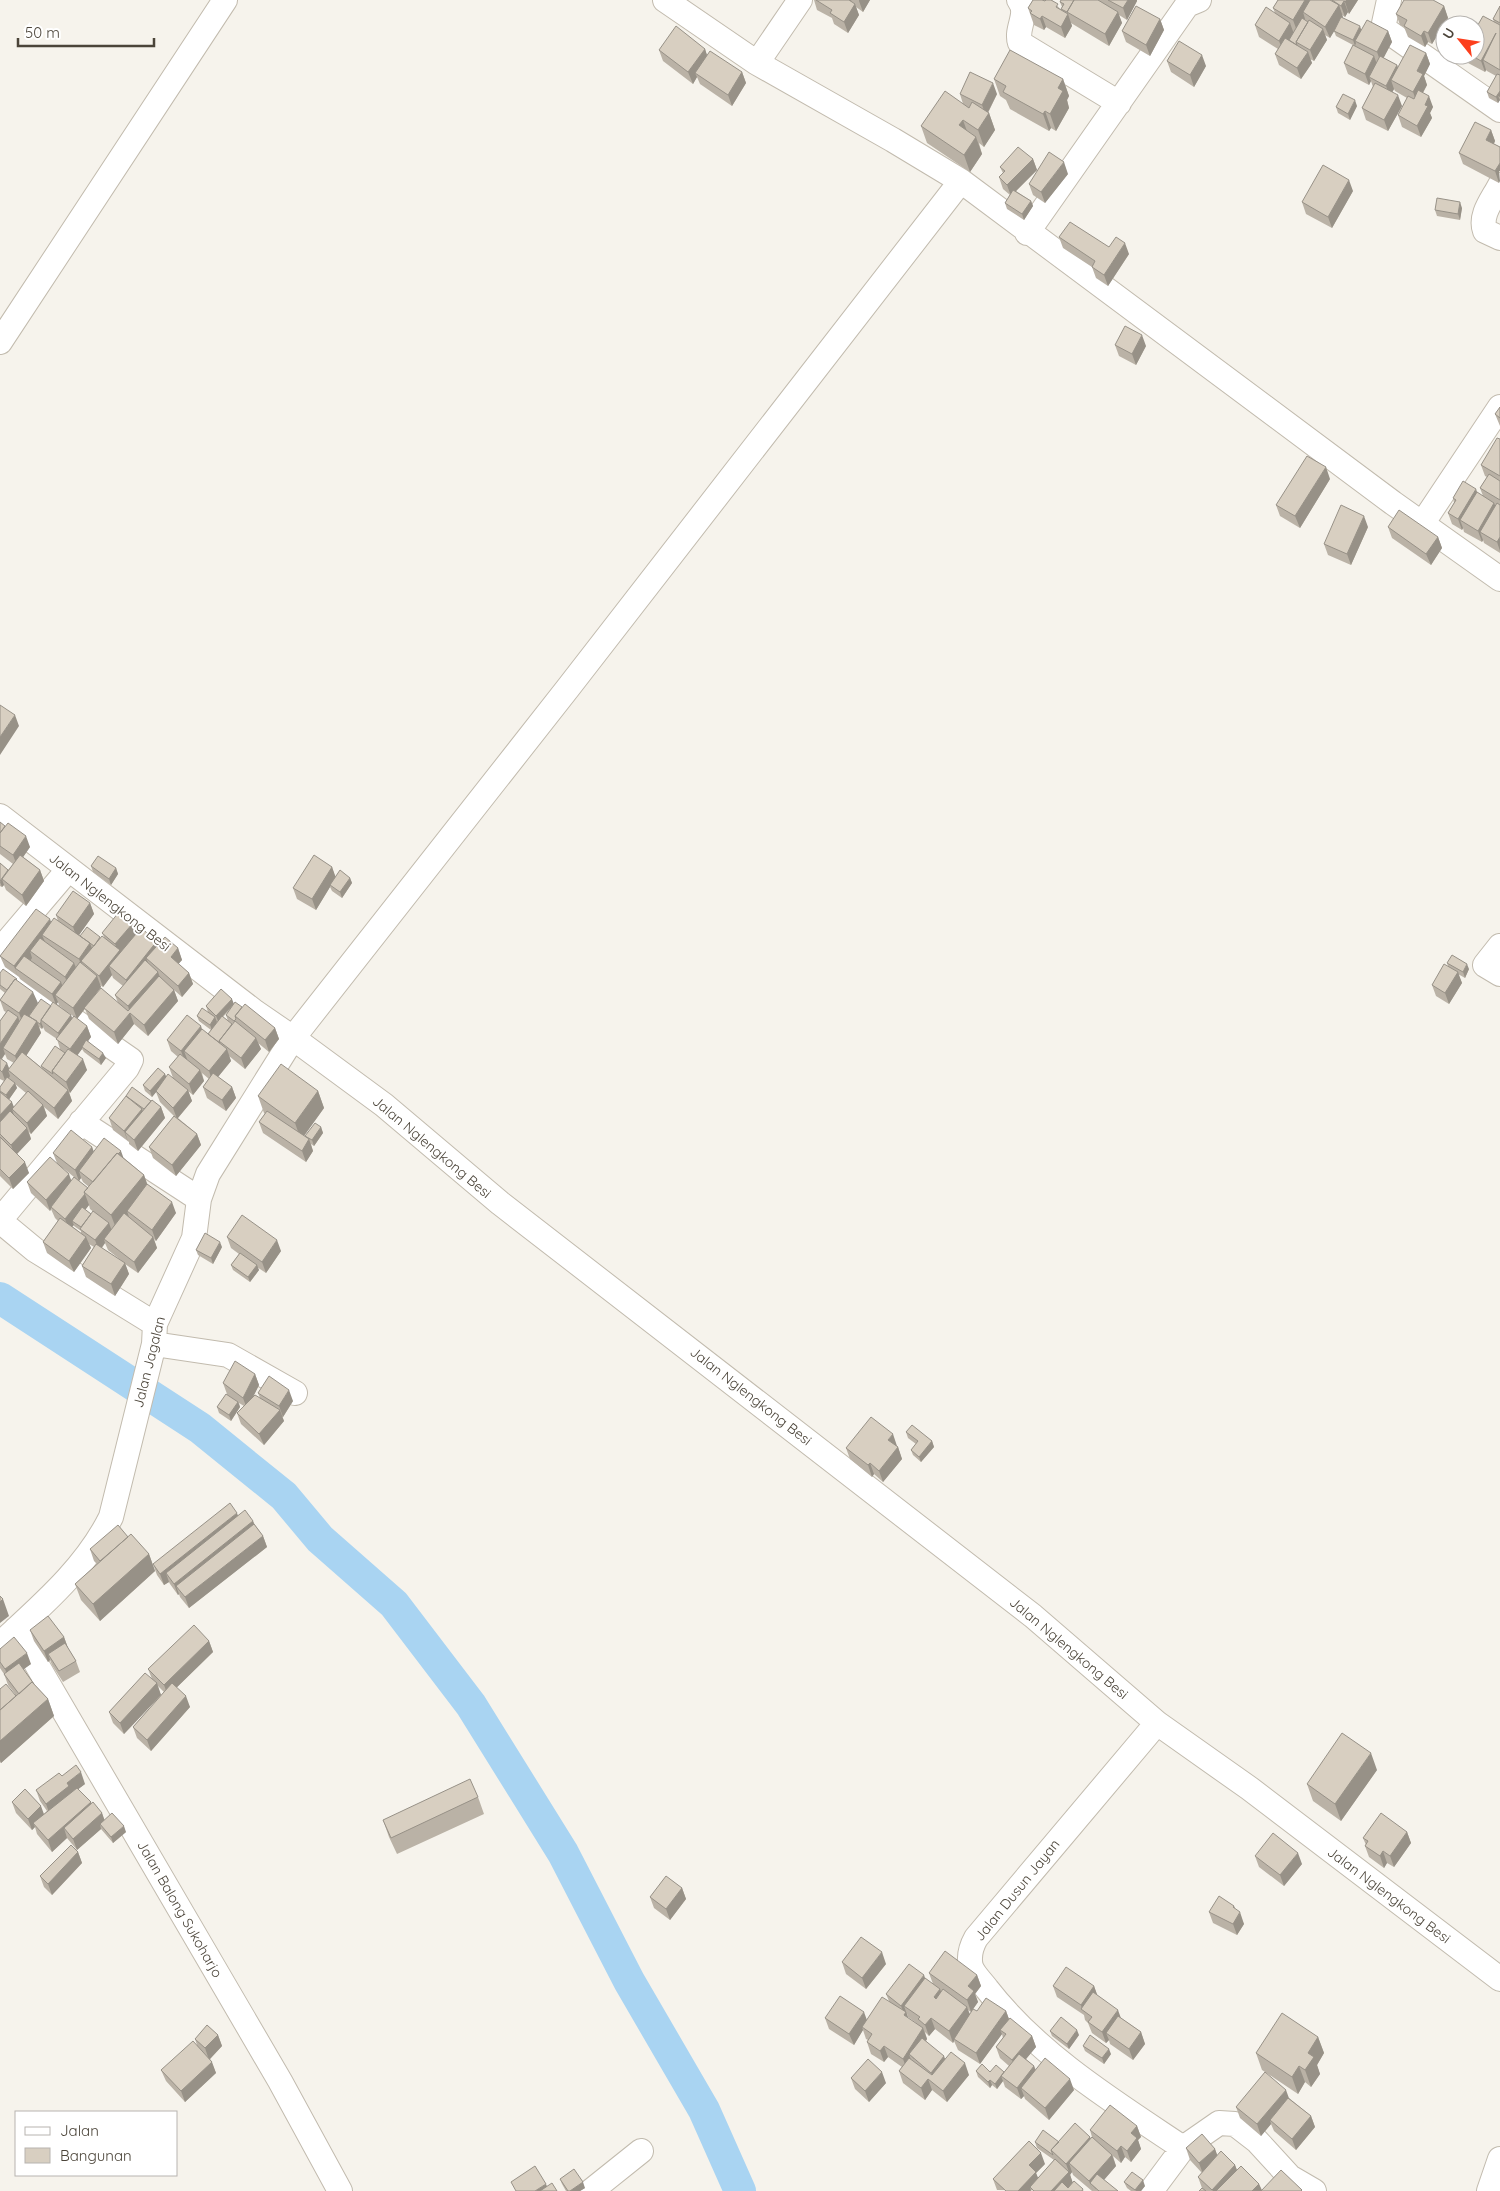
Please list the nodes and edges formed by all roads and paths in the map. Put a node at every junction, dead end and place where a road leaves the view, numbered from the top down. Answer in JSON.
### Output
{"nodes":[{"id":1,"x":225,"y":0,"type":"edge"},
{"id":2,"x":665,"y":0,"type":"edge"},
{"id":3,"x":799,"y":0,"type":"edge"},
{"id":4,"x":1019,"y":0,"type":"edge"},
{"id":5,"x":1389,"y":0,"type":"edge"},
{"id":6,"x":1192,"y":2,"type":"edge"},
{"id":7,"x":757,"y":63,"type":"junction"},
{"id":8,"x":1119,"y":103,"type":"junction"},
{"id":9,"x":1500,"y":110,"type":"edge"},
{"id":10,"x":961,"y":181,"type":"junction"},
{"id":11,"x":1500,"y":185,"type":"edge"},
{"id":12,"x":1027,"y":233,"type":"junction"},
{"id":13,"x":1500,"y":238,"type":"edge"},
{"id":14,"x":10,"y":313,"type":"edge"},
{"id":15,"x":0,"y":342,"type":"edge"},
{"id":16,"x":1500,"y":407,"type":"edge"},
{"id":17,"x":1422,"y":524,"type":"junction"},
{"id":18,"x":1500,"y":580,"type":"edge"},
{"id":19,"x":0,"y":816,"type":"edge"},
{"id":20,"x":68,"y":870,"type":"junction"},
{"id":21,"x":1500,"y":946,"type":"edge"},
{"id":22,"x":0,"y":950,"type":"edge"},
{"id":23,"x":0,"y":969,"type":"edge"},
{"id":24,"x":1500,"y":974,"type":"edge"},
{"id":25,"x":293,"y":1038,"type":"junction"},
{"id":26,"x":81,"y":1122,"type":"junction"},
{"id":27,"x":199,"y":1199,"type":"junction"},
{"id":28,"x":0,"y":1221,"type":"edge"},
{"id":29,"x":155,"y":1334,"type":"junction"},
{"id":30,"x":295,"y":1393,"type":"dead end"},
{"id":31,"x":8,"y":1636,"type":"edge"},
{"id":32,"x":1156,"y":1723,"type":"junction"},
{"id":33,"x":1500,"y":1979,"type":"edge"},
{"id":34,"x":1183,"y":2148,"type":"junction"},
{"id":35,"x":641,"y":2151,"type":"dead end"},
{"id":36,"x":1500,"y":2159,"type":"edge"},
{"id":37,"x":1283,"y":2184,"type":"edge"},
{"id":38,"x":340,"y":2191,"type":"edge"},
{"id":39,"x":592,"y":2191,"type":"edge"},
{"id":40,"x":1151,"y":2191,"type":"edge"},
{"id":41,"x":1314,"y":2191,"type":"edge"},
{"id":42,"x":1489,"y":2191,"type":"edge"}],
"edges":[{"from":1,"to":14,"type":"street"},
{"from":2,"to":7,"type":"street"},
{"from":3,"to":7,"type":"street"},
{"from":4,"to":8,"type":"street"},
{"from":5,"to":9,"type":"street"},
{"from":6,"to":8,"type":"street"},
{"from":7,"to":10,"type":"street"},
{"from":8,"to":12,"type":"street"},
{"from":10,"to":12,"type":"street"},
{"from":10,"to":25,"type":"street","name":"Jalan Jagalan"},
{"from":11,"to":13,"type":"street"},
{"from":12,"to":17,"type":"street"},
{"from":14,"to":15,"type":"street"},
{"from":16,"to":17,"type":"street"},
{"from":17,"to":18,"type":"street"},
{"from":19,"to":20,"type":"street","name":"Jalan Nglengkong Besi"},
{"from":20,"to":22,"type":"street"},
{"from":20,"to":25,"type":"street","name":"Jalan Nglengkong Besi"},
{"from":21,"to":24,"type":"street"},
{"from":23,"to":26,"type":"street"},
{"from":25,"to":27,"type":"street","name":"Jalan Jagalan"},
{"from":25,"to":32,"type":"street","name":"Jalan Nglengkong Besi"},
{"from":26,"to":27,"type":"street"},
{"from":26,"to":28,"type":"street"},
{"from":27,"to":29,"type":"street","name":"Jalan Jagalan"},
{"from":28,"to":29,"type":"street"},
{"from":29,"to":30,"type":"street"},
{"from":29,"to":31,"type":"street","name":"Jalan Jagalan"},
{"from":31,"to":38,"type":"street","name":"Jalan Balong Sukoharjo"},
{"from":32,"to":33,"type":"street","name":"Jalan Nglengkong Besi"},
{"from":32,"to":34,"type":"street","name":"Jalan Dusun Jayan"},
{"from":34,"to":37,"type":"street"},
{"from":34,"to":40,"type":"street"},
{"from":35,"to":39,"type":"street"},
{"from":36,"to":42,"type":"street"},
{"from":37,"to":41,"type":"street"}]}
